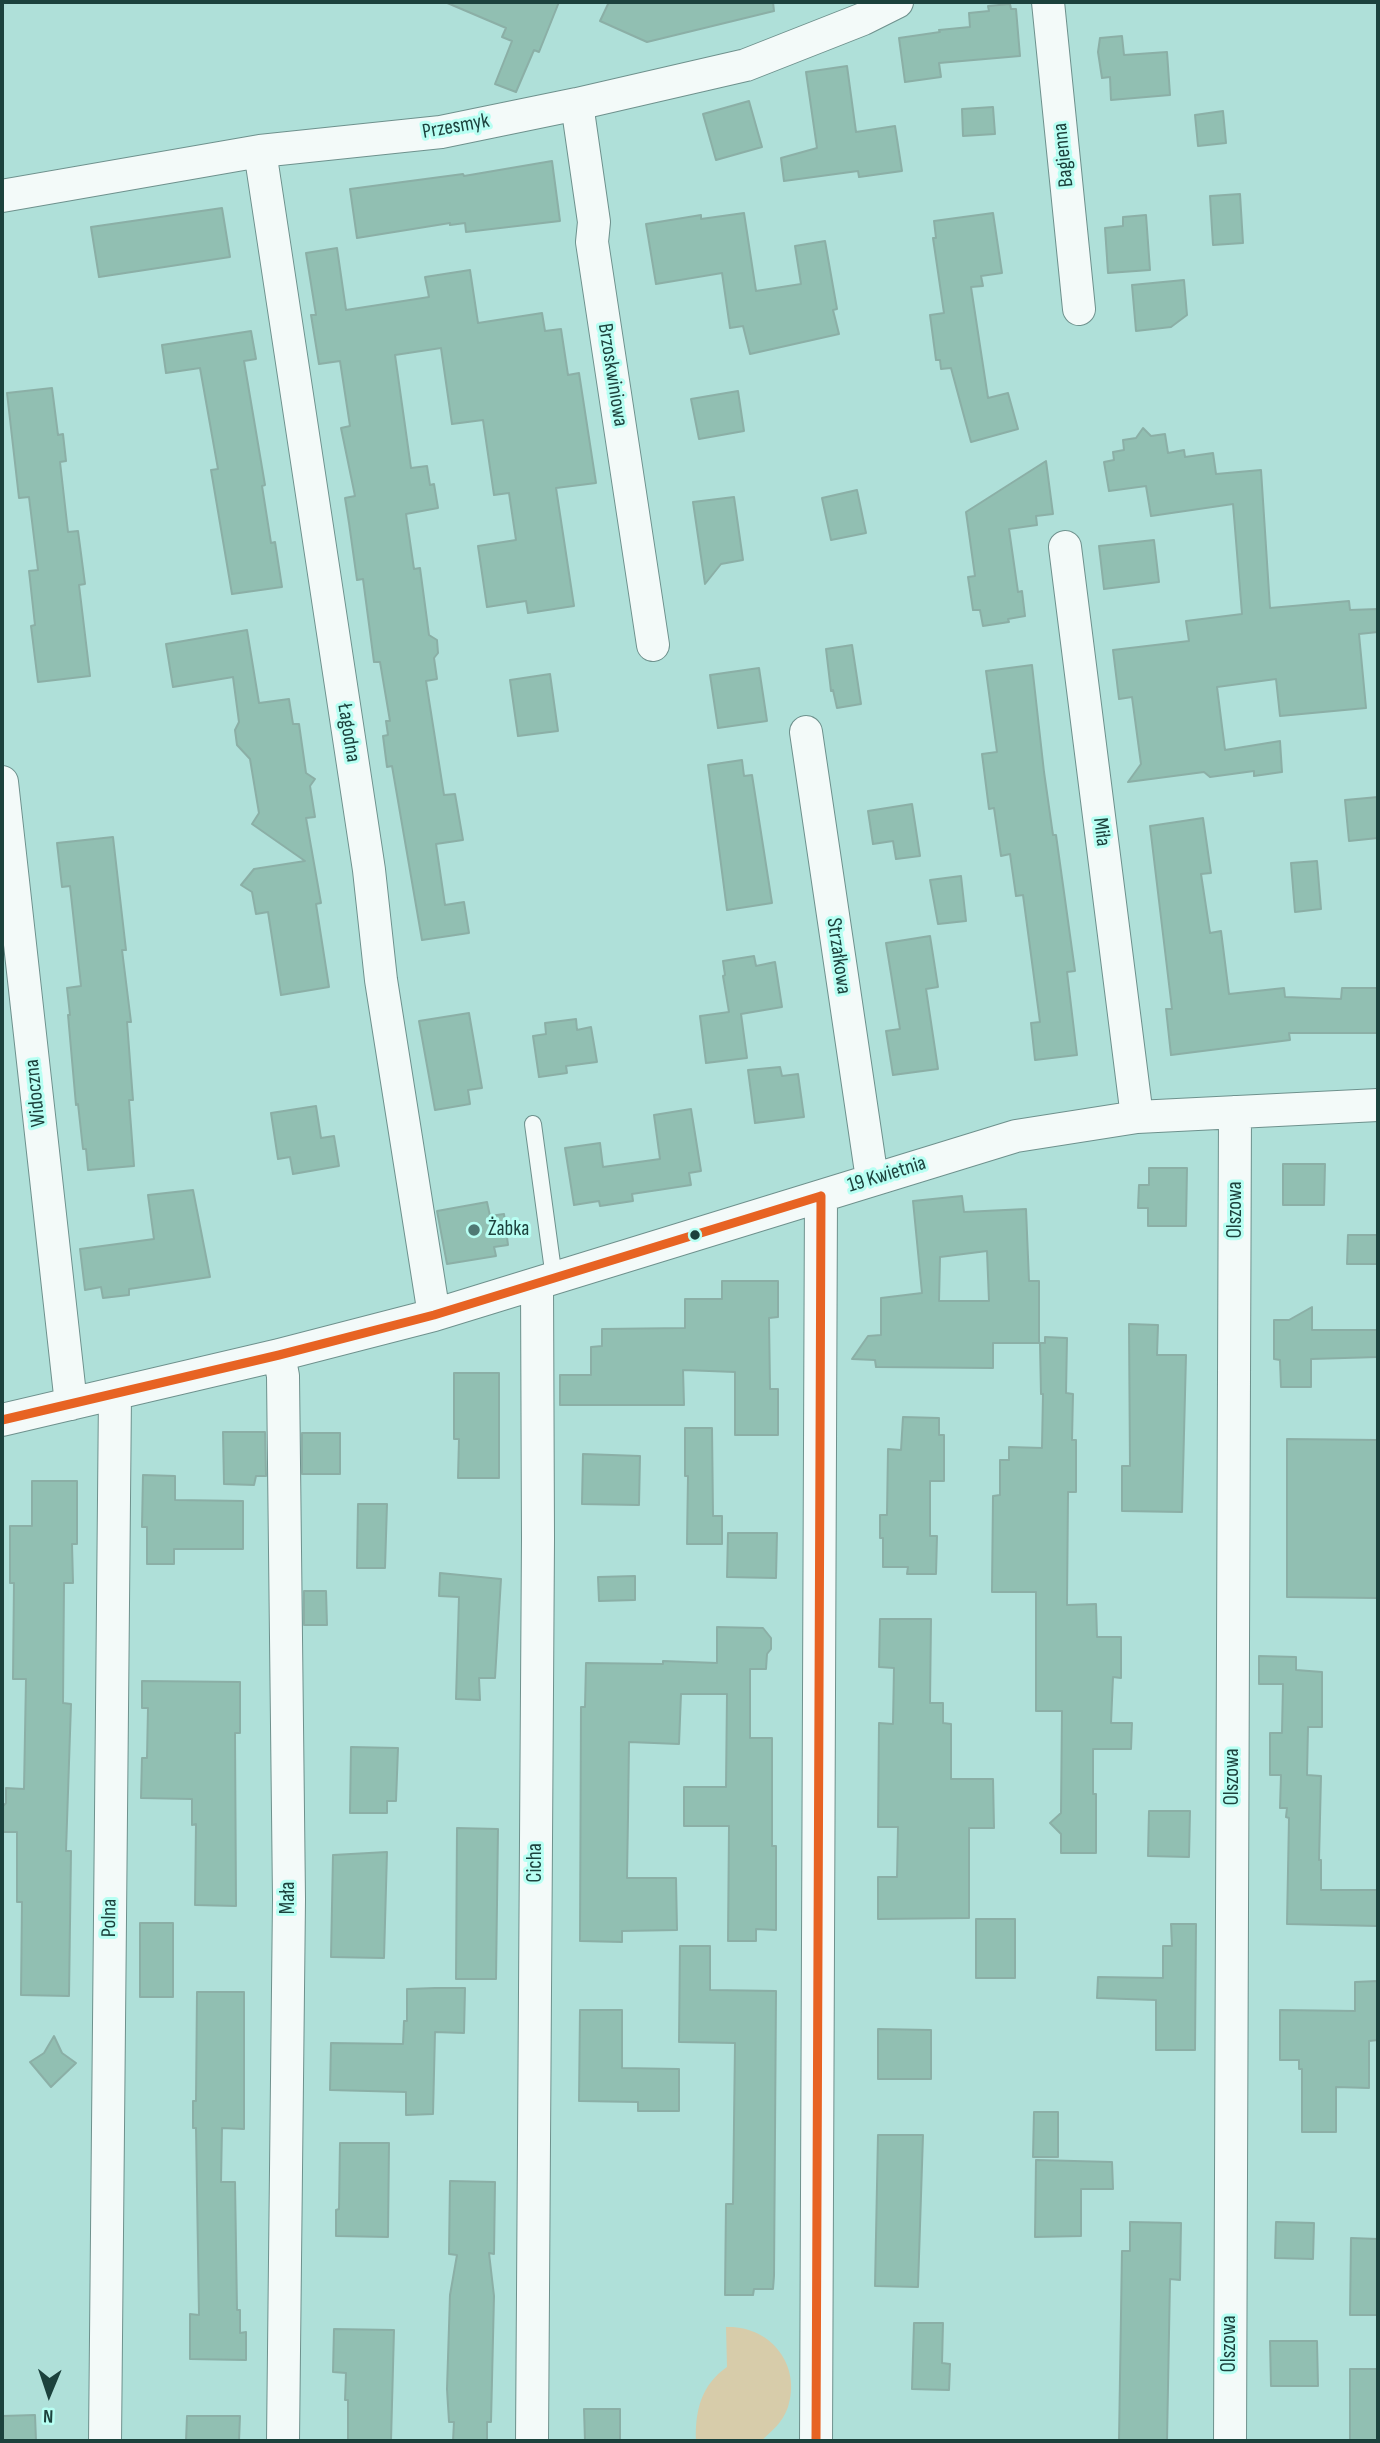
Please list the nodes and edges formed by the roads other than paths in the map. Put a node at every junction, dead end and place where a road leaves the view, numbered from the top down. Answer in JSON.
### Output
{"nodes":[{"id":1,"x":897,"y":2,"type":"edge"},
{"id":2,"x":1048,"y":2,"type":"edge"},
{"id":3,"x":577,"y":104,"type":"junction"},
{"id":4,"x":260,"y":151,"type":"junction"},
{"id":5,"x":2,"y":196,"type":"edge"},
{"id":6,"x":1079,"y":309,"type":"dead end"},
{"id":7,"x":1065,"y":547,"type":"dead end"},
{"id":8,"x":653,"y":645,"type":"dead end"},
{"id":9,"x":806,"y":732,"type":"dead end"},
{"id":10,"x":2,"y":782,"type":"edge"},
{"id":11,"x":1378,"y":1105,"type":"edge"},
{"id":12,"x":1235,"y":1112,"type":"junction"},
{"id":13,"x":1137,"y":1117,"type":"junction"},
{"id":14,"x":533,"y":1124,"type":"dead end"},
{"id":15,"x":873,"y":1179,"type":"junction"},
{"id":16,"x":821,"y":1196,"type":"junction"},
{"id":17,"x":545,"y":1281,"type":"junction"},
{"id":18,"x":435,"y":1315,"type":"junction"},
{"id":19,"x":278,"y":1355,"type":"junction"},
{"id":20,"x":116,"y":1394,"type":"junction"},
{"id":21,"x":71,"y":1404,"type":"junction"},
{"id":22,"x":2,"y":1420,"type":"edge"},
{"id":23,"x":106,"y":2441,"type":"edge"},
{"id":24,"x":283,"y":2441,"type":"edge"},
{"id":25,"x":532,"y":2441,"type":"edge"},
{"id":26,"x":816,"y":2441,"type":"edge"},
{"id":27,"x":1230,"y":2441,"type":"edge"}],
"edges":[{"from":1,"to":3,"type":"street","name":"Przesmyk"},
{"from":2,"to":6,"type":"street","name":"Bagienna"},
{"from":3,"to":4,"type":"street","name":"Przesmyk"},
{"from":3,"to":8,"type":"street","name":"Brzoskwiniowa"},
{"from":4,"to":5,"type":"street","name":"Przesmyk"},
{"from":4,"to":18,"type":"street","name":"Łagodna"},
{"from":7,"to":13,"type":"street","name":"Miła"},
{"from":9,"to":15,"type":"street","name":"Strzałkowa"},
{"from":10,"to":21,"type":"street","name":"Widoczna"},
{"from":11,"to":12,"type":"street","name":"19 Kwietnia"},
{"from":12,"to":13,"type":"street","name":"19 Kwietnia"},
{"from":12,"to":27,"type":"street","name":"Olszowa"},
{"from":13,"to":15,"type":"street","name":"19 Kwietnia"},
{"from":14,"to":17,"type":"lane"},
{"from":15,"to":16,"type":"street","name":"19 Kwietnia"},
{"from":16,"to":17,"type":"street","name":"19 Kwietnia"},
{"from":16,"to":26,"type":"street"},
{"from":17,"to":18,"type":"street","name":"19 Kwietnia"},
{"from":17,"to":25,"type":"street","name":"Cicha"},
{"from":18,"to":19,"type":"street","name":"19 Kwietnia"},
{"from":19,"to":20,"type":"street","name":"19 Kwietnia"},
{"from":19,"to":24,"type":"street","name":"Mała"},
{"from":20,"to":21,"type":"street","name":"19 Kwietnia"},
{"from":20,"to":23,"type":"street","name":"Polna"},
{"from":21,"to":22,"type":"street","name":"19 Kwietnia"}]}
